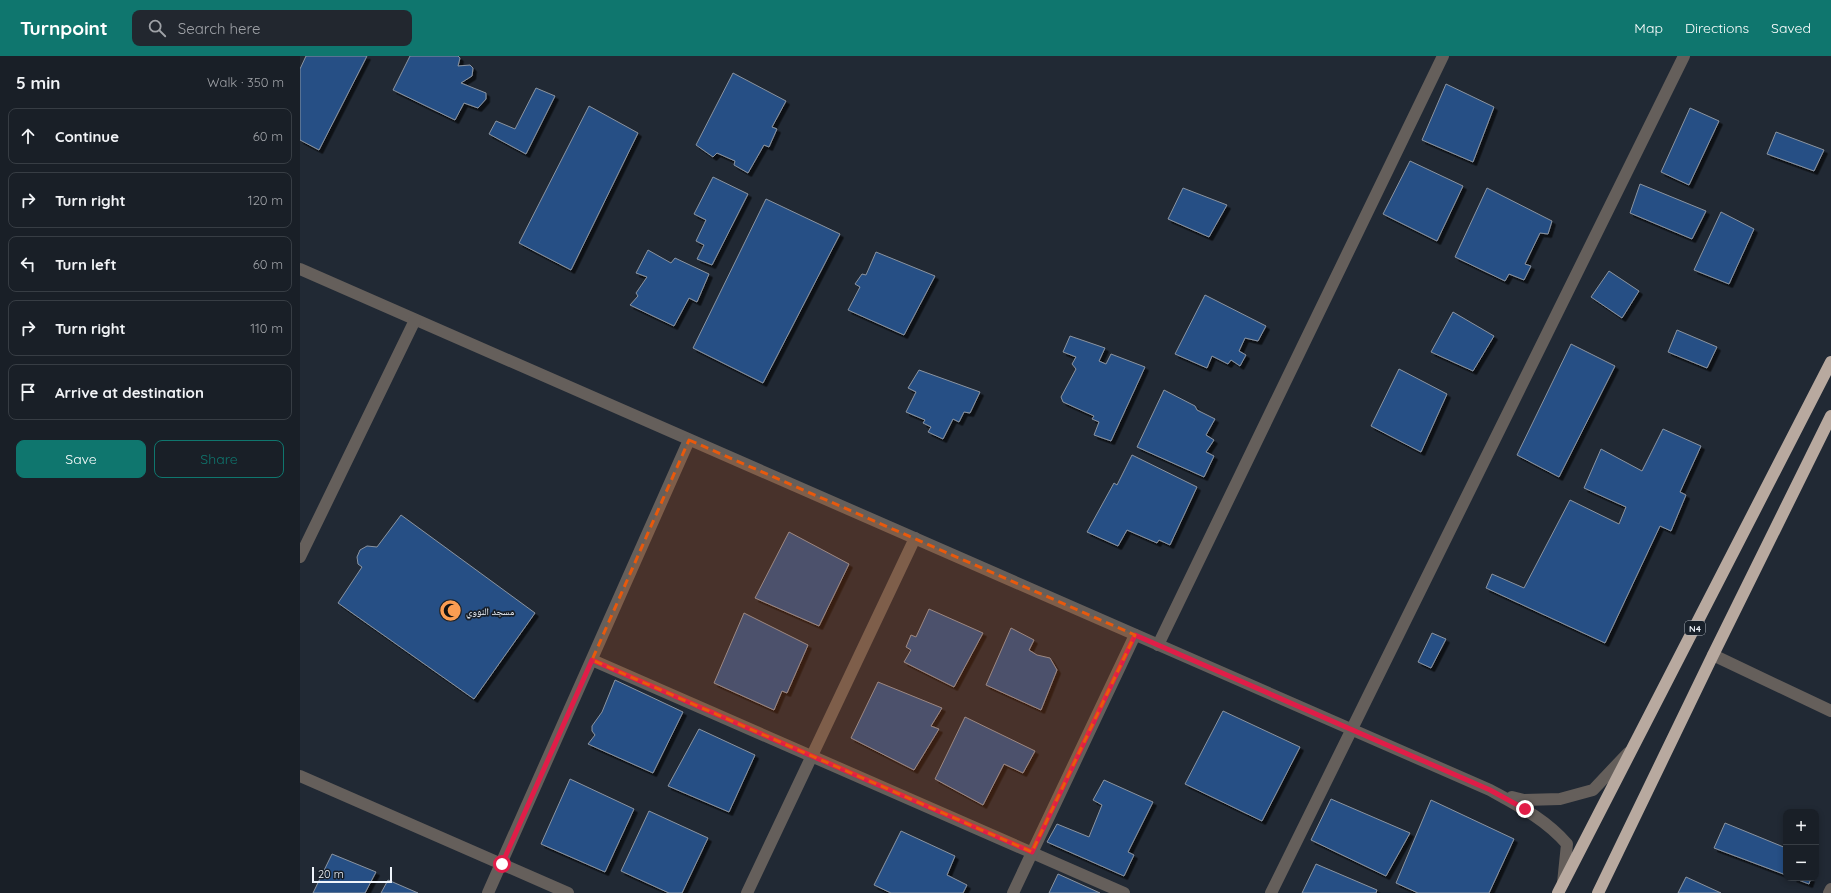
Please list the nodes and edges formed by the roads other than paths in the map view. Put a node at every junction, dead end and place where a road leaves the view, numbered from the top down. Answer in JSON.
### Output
{"nodes":[{"id":1,"x":1443,"y":56,"type":"edge"},
{"id":2,"x":1684,"y":56,"type":"edge"},
{"id":3,"x":300,"y":269,"type":"edge"},
{"id":4,"x":415,"y":320,"type":"junction"},
{"id":5,"x":1831,"y":362,"type":"edge"},
{"id":6,"x":1831,"y":416,"type":"edge"},
{"id":7,"x":689,"y":440,"type":"junction"},
{"id":8,"x":915,"y":538,"type":"junction"},
{"id":9,"x":300,"y":557,"type":"edge"},
{"id":10,"x":1135,"y":635,"type":"junction"},
{"id":11,"x":1158,"y":645,"type":"junction"},
{"id":12,"x":1712,"y":655,"type":"junction"},
{"id":13,"x":592,"y":660,"type":"junction"},
{"id":14,"x":1831,"y":711,"type":"edge"},
{"id":15,"x":1352,"y":730,"type":"junction"},
{"id":16,"x":1632,"y":749,"type":"junction"},
{"id":17,"x":812,"y":756,"type":"junction"},
{"id":18,"x":300,"y":776,"type":"edge"},
{"id":19,"x":1490,"y":790,"type":"junction"},
{"id":20,"x":1032,"y":852,"type":"junction"},
{"id":21,"x":502,"y":864,"type":"junction"},
{"id":22,"x":1561,"y":888,"type":"edge"},
{"id":23,"x":1831,"y":889,"type":"edge"},
{"id":24,"x":488,"y":893,"type":"edge"},
{"id":25,"x":568,"y":893,"type":"edge"},
{"id":26,"x":747,"y":893,"type":"edge"},
{"id":27,"x":1013,"y":893,"type":"edge"},
{"id":28,"x":1124,"y":893,"type":"edge"},
{"id":29,"x":1271,"y":893,"type":"edge"},
{"id":30,"x":1598,"y":893,"type":"edge"},
{"id":31,"x":1829,"y":893,"type":"edge"}],
"edges":[{"from":1,"to":11,"type":"street"},
{"from":2,"to":15,"type":"street"},
{"from":3,"to":4,"type":"street"},
{"from":4,"to":7,"type":"street"},
{"from":4,"to":9,"type":"street"},
{"from":5,"to":16,"type":"highway","number":"N4"},
{"from":6,"to":12,"type":"highway"},
{"from":7,"to":8,"type":"street"},
{"from":7,"to":13,"type":"street"},
{"from":8,"to":10,"type":"street"},
{"from":8,"to":17,"type":"street"},
{"from":10,"to":11,"type":"street"},
{"from":10,"to":20,"type":"street"},
{"from":11,"to":15,"type":"street"},
{"from":12,"to":14,"type":"street"},
{"from":12,"to":30,"type":"highway"},
{"from":13,"to":17,"type":"street"},
{"from":13,"to":21,"type":"street"},
{"from":15,"to":19,"type":"street"},
{"from":15,"to":29,"type":"street"},
{"from":16,"to":19,"type":"street"},
{"from":16,"to":22,"type":"highway","number":"N4"},
{"from":17,"to":20,"type":"street"},
{"from":17,"to":26,"type":"street"},
{"from":18,"to":21,"type":"street"},
{"from":19,"to":22,"type":"street"},
{"from":20,"to":27,"type":"street"},
{"from":20,"to":28,"type":"street"},
{"from":21,"to":24,"type":"street"},
{"from":21,"to":25,"type":"street"},
{"from":23,"to":31,"type":"street"}]}
